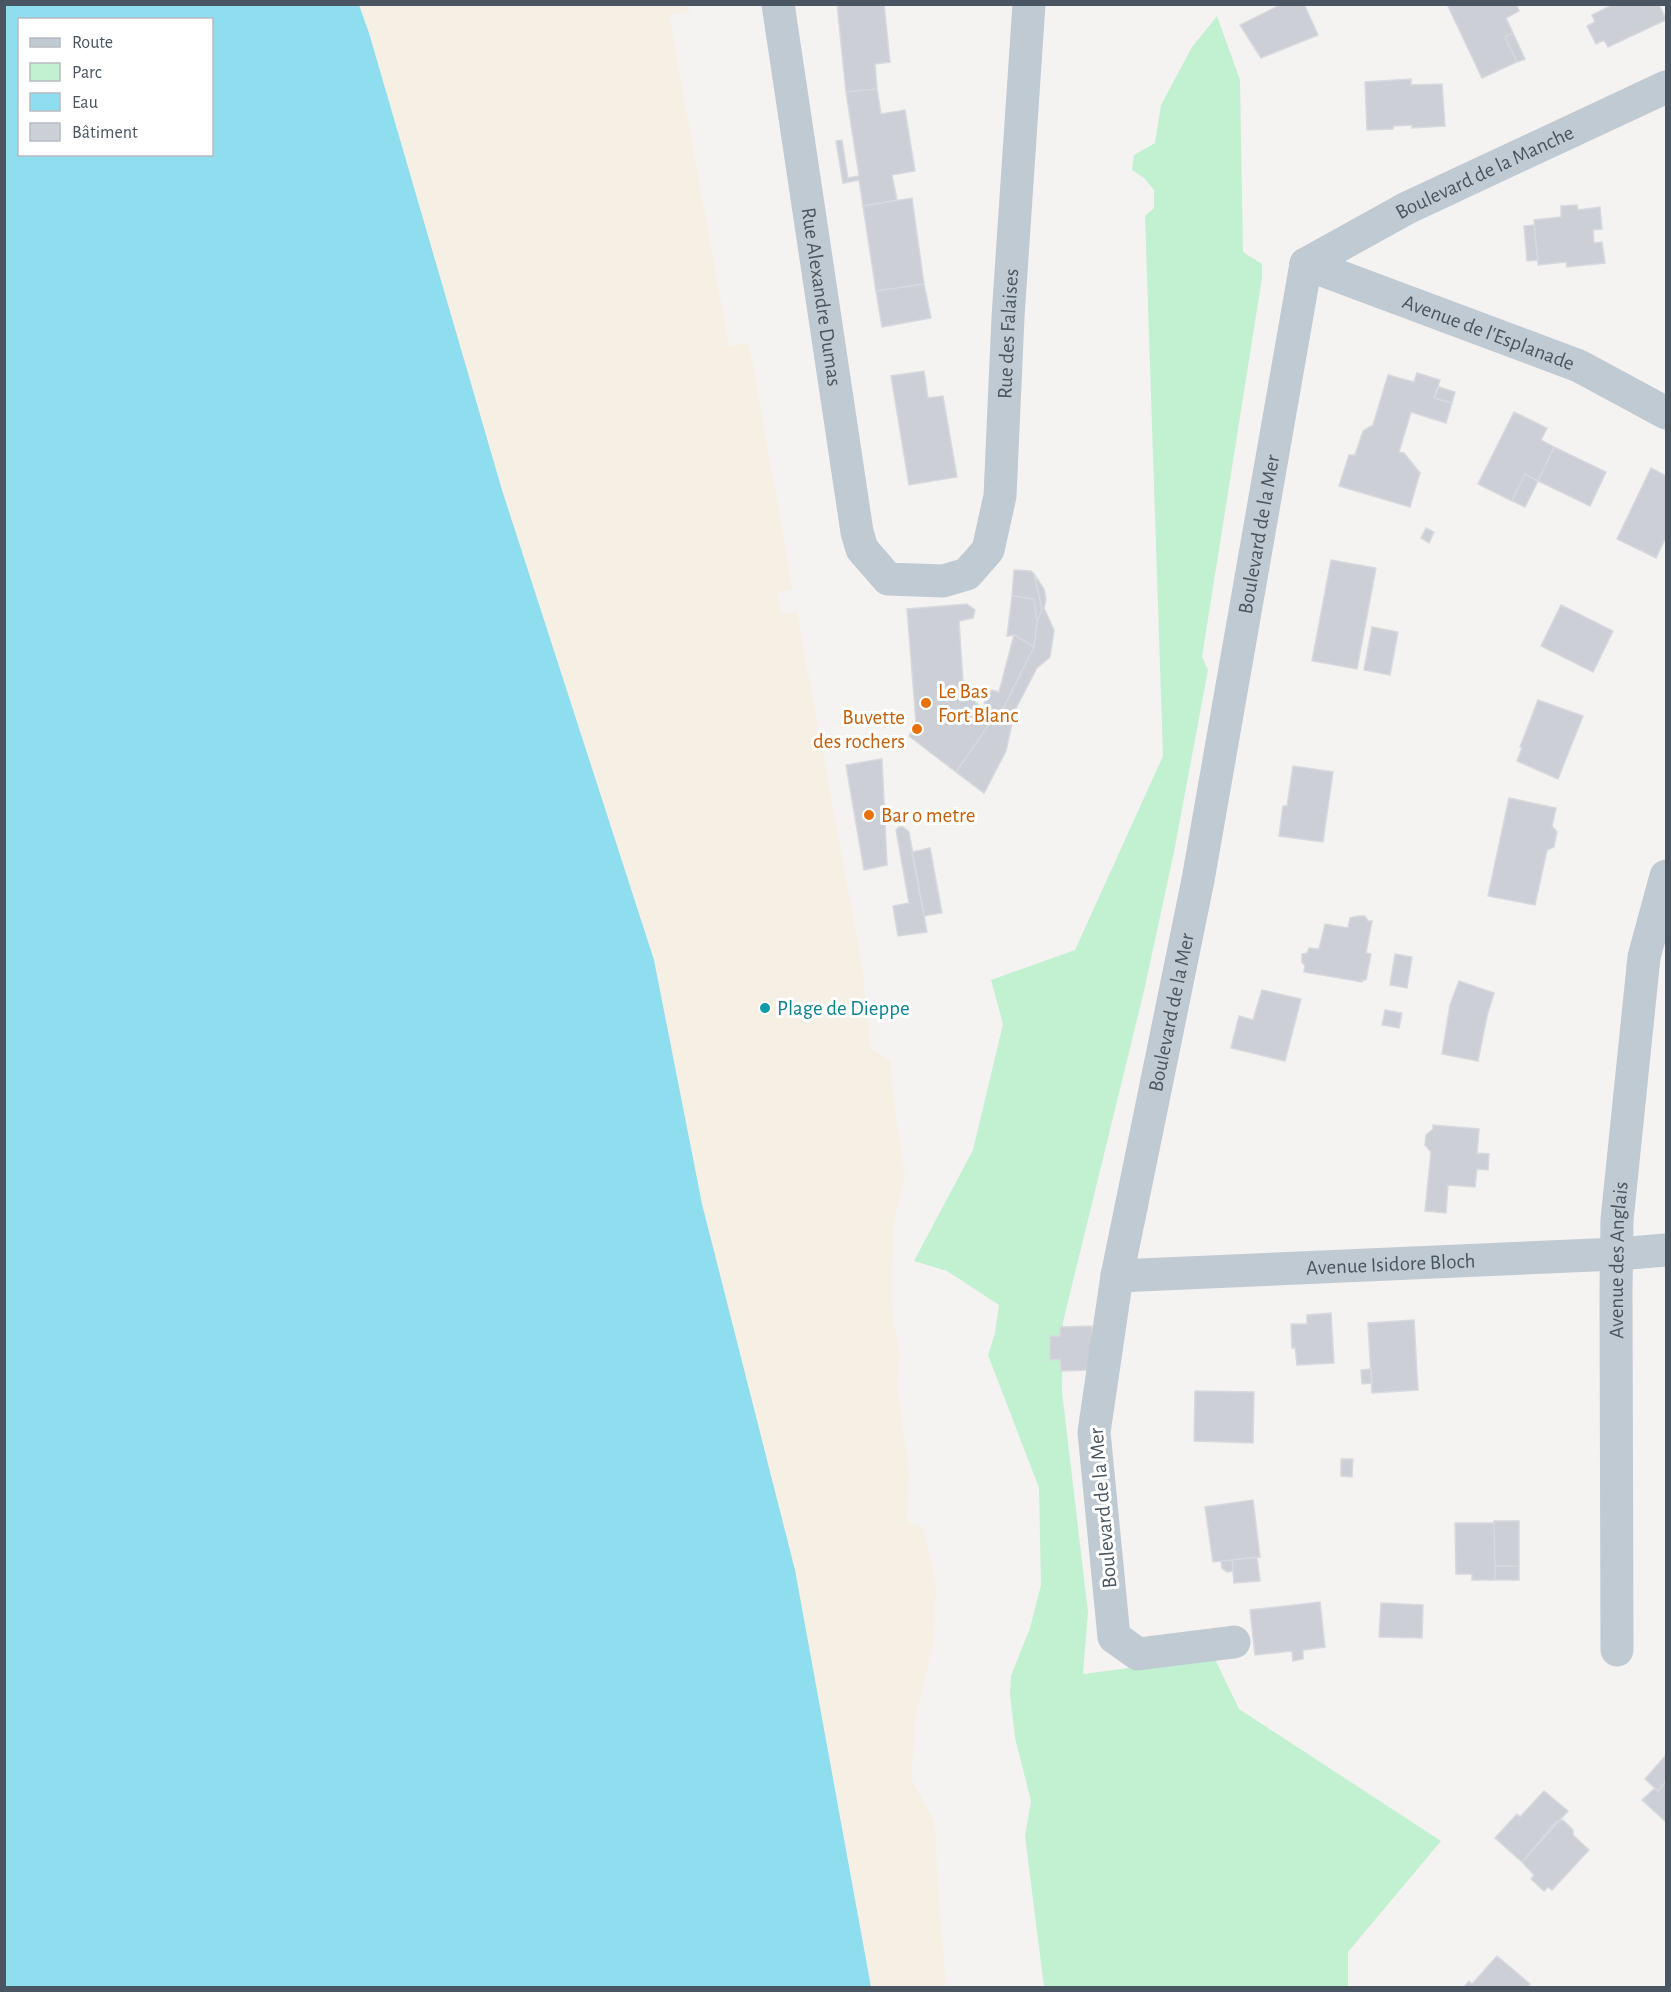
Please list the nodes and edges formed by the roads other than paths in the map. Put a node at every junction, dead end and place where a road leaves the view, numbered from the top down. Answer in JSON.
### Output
{"nodes":[{"id":1,"x":778,"y":4,"type":"edge"},
{"id":2,"x":1029,"y":4,"type":"edge"},
{"id":3,"x":1666,"y":87,"type":"edge"},
{"id":4,"x":1306,"y":264,"type":"junction"},
{"id":5,"x":1666,"y":413,"type":"edge"},
{"id":6,"x":888,"y":579,"type":"joint"},
{"id":7,"x":1666,"y":876,"type":"edge"},
{"id":8,"x":1666,"y":1250,"type":"edge"},
{"id":9,"x":1617,"y":1254,"type":"junction"},
{"id":10,"x":1117,"y":1276,"type":"junction"},
{"id":11,"x":1234,"y":1642,"type":"dead end"},
{"id":12,"x":1617,"y":1650,"type":"dead end"}],
"edges":[{"from":1,"to":6,"type":"street","name":"Rue Alexandre Dumas"},
{"from":2,"to":6,"type":"street","name":"Rue des Falaises"},
{"from":3,"to":4,"type":"street","name":"Boulevard de la Manche"},
{"from":4,"to":5,"type":"street","name":"Avenue de l'Esplanade"},
{"from":4,"to":10,"type":"street","name":"Boulevard de la Mer"},
{"from":7,"to":9,"type":"street","name":"Avenue des Anglais"},
{"from":8,"to":9,"type":"street","name":"Avenue Isidore Bloch"},
{"from":9,"to":10,"type":"street","name":"Avenue Isidore Bloch"},
{"from":9,"to":12,"type":"street","name":"Avenue des Anglais"},
{"from":10,"to":11,"type":"street","name":"Boulevard de la Mer"}]}
